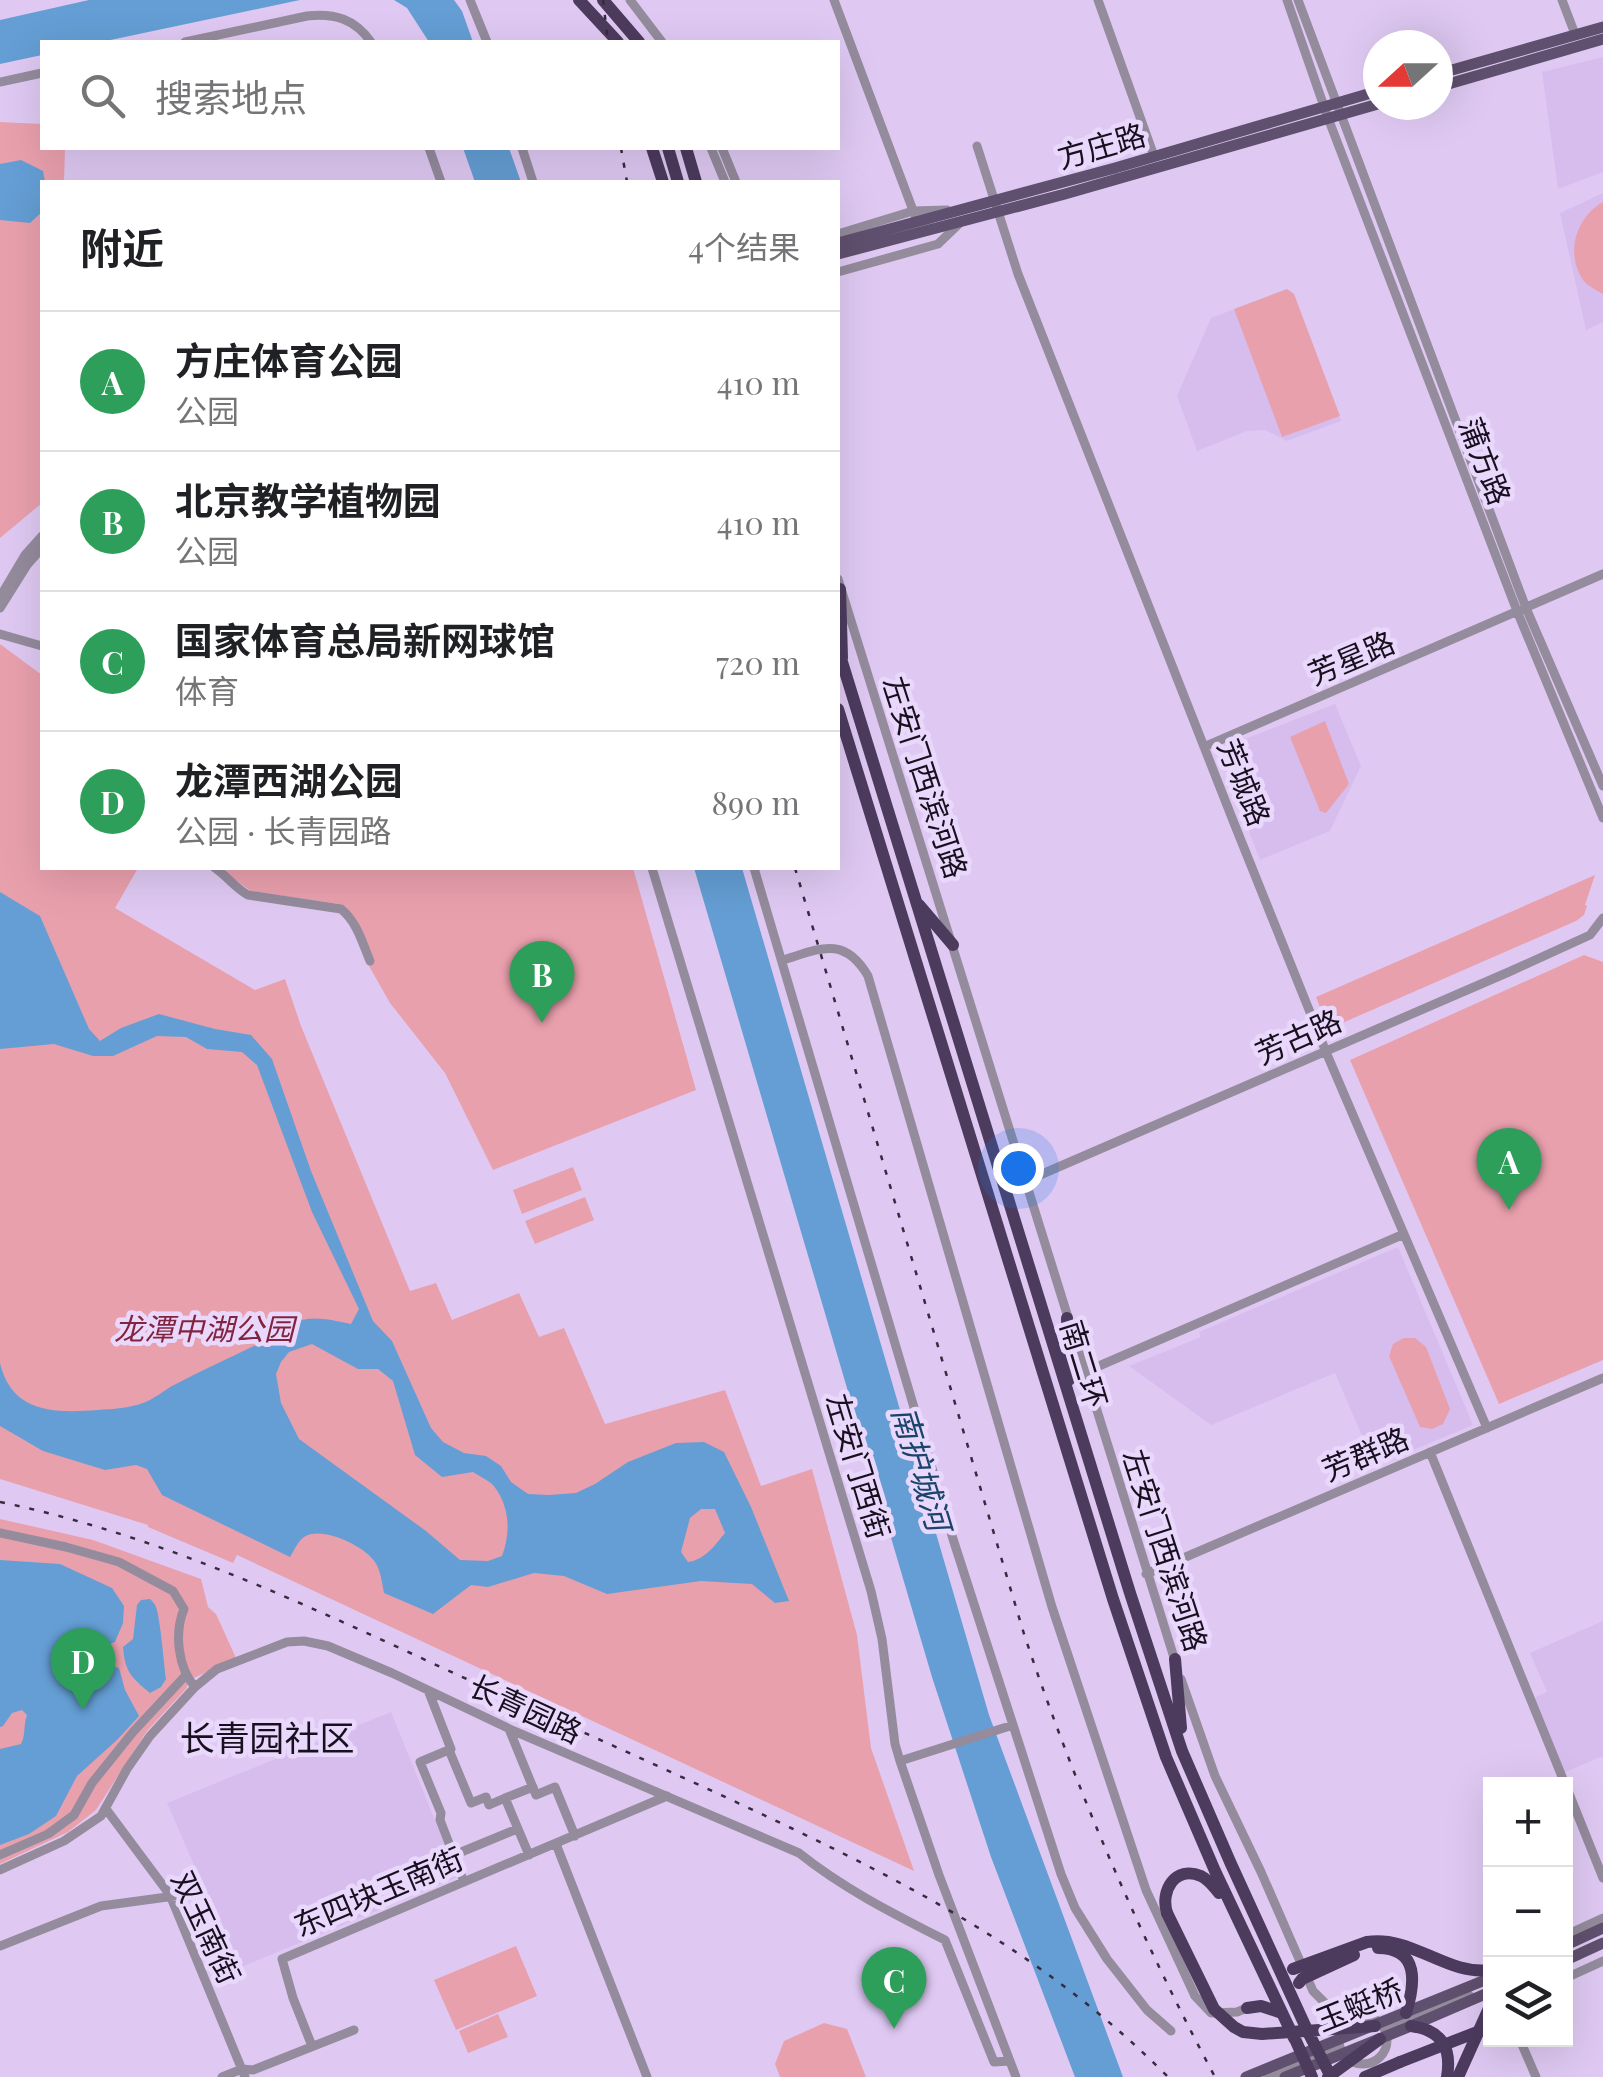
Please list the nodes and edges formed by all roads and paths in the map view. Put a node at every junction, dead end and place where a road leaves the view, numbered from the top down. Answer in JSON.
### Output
{"nodes":[{"id":1,"x":470,"y":0,"type":"edge"},
{"id":2,"x":580,"y":0,"type":"edge"},
{"id":3,"x":603,"y":0,"type":"edge"},
{"id":4,"x":630,"y":0,"type":"edge"},
{"id":5,"x":835,"y":0,"type":"edge"},
{"id":6,"x":1098,"y":0,"type":"edge"},
{"id":7,"x":1287,"y":0,"type":"edge"},
{"id":8,"x":1298,"y":0,"type":"edge"},
{"id":9,"x":1562,"y":0,"type":"edge"},
{"id":10,"x":1603,"y":26,"type":"edge"},
{"id":11,"x":1575,"y":34,"type":"junction"},
{"id":12,"x":1603,"y":39,"type":"edge"},
{"id":13,"x":194,"y":40,"type":"edge"},
{"id":14,"x":370,"y":40,"type":"edge"},
{"id":15,"x":486,"y":40,"type":"edge"},
{"id":16,"x":615,"y":40,"type":"edge"},
{"id":17,"x":637,"y":40,"type":"edge"},
{"id":18,"x":660,"y":40,"type":"edge"},
{"id":19,"x":1453,"y":70,"type":"edge"},
{"id":20,"x":40,"y":73,"type":"edge"},
{"id":21,"x":0,"y":82,"type":"edge"},
{"id":22,"x":1453,"y":83,"type":"edge"},
{"id":23,"x":1363,"y":97,"type":"edge"},
{"id":24,"x":1363,"y":106,"type":"edge"},
{"id":25,"x":1332,"y":110,"type":"junction"},
{"id":26,"x":977,"y":146,"type":"dead end"},
{"id":27,"x":431,"y":150,"type":"edge"},
{"id":28,"x":523,"y":150,"type":"edge"},
{"id":29,"x":653,"y":150,"type":"edge"},
{"id":30,"x":669,"y":150,"type":"edge"},
{"id":31,"x":687,"y":150,"type":"edge"},
{"id":32,"x":712,"y":150,"type":"edge"},
{"id":33,"x":723,"y":150,"type":"edge"},
{"id":34,"x":1154,"y":156,"type":"junction"},
{"id":35,"x":439,"y":180,"type":"edge"},
{"id":36,"x":533,"y":180,"type":"edge"},
{"id":37,"x":662,"y":180,"type":"edge"},
{"id":38,"x":677,"y":180,"type":"edge"},
{"id":39,"x":695,"y":180,"type":"edge"},
{"id":40,"x":724,"y":180,"type":"edge"},
{"id":41,"x":735,"y":180,"type":"edge"},
{"id":42,"x":994,"y":205,"type":"junction"},
{"id":43,"x":962,"y":214,"type":"junction"},
{"id":44,"x":915,"y":216,"type":"junction"},
{"id":45,"x":840,"y":234,"type":"edge"},
{"id":46,"x":840,"y":243,"type":"edge"},
{"id":47,"x":840,"y":253,"type":"edge"},
{"id":48,"x":840,"y":271,"type":"edge"},
{"id":49,"x":40,"y":538,"type":"edge"},
{"id":50,"x":40,"y":550,"type":"edge"},
{"id":51,"x":1603,"y":574,"type":"edge"},
{"id":52,"x":840,"y":587,"type":"edge"},
{"id":53,"x":0,"y":597,"type":"edge"},
{"id":54,"x":0,"y":608,"type":"edge"},
{"id":55,"x":1521,"y":610,"type":"junction"},
{"id":56,"x":840,"y":611,"type":"edge"},
{"id":57,"x":0,"y":634,"type":"edge"},
{"id":58,"x":40,"y":645,"type":"edge"},
{"id":59,"x":840,"y":658,"type":"edge"},
{"id":60,"x":842,"y":665,"type":"junction"},
{"id":61,"x":840,"y":715,"type":"edge"},
{"id":62,"x":1204,"y":747,"type":"junction"},
{"id":63,"x":1603,"y":786,"type":"edge"},
{"id":64,"x":1603,"y":818,"type":"edge"},
{"id":65,"x":218,"y":870,"type":"edge"},
{"id":66,"x":653,"y":870,"type":"edge"},
{"id":67,"x":755,"y":870,"type":"edge"},
{"id":68,"x":916,"y":902,"type":"junction"},
{"id":69,"x":1603,"y":918,"type":"edge"},
{"id":70,"x":1590,"y":935,"type":"junction"},
{"id":71,"x":1603,"y":936,"type":"edge"},
{"id":72,"x":953,"y":945,"type":"junction"},
{"id":73,"x":783,"y":960,"type":"junction"},
{"id":74,"x":370,"y":961,"type":"dead end"},
{"id":75,"x":1326,"y":1052,"type":"junction"},
{"id":76,"x":1026,"y":1180,"type":"junction"},
{"id":77,"x":1404,"y":1234,"type":"junction"},
{"id":78,"x":1067,"y":1318,"type":"junction"},
{"id":79,"x":1084,"y":1372,"type":"junction"},
{"id":80,"x":1603,"y":1378,"type":"edge"},
{"id":81,"x":1069,"y":1398,"type":"junction"},
{"id":82,"x":1486,"y":1428,"type":"junction"},
{"id":83,"x":1430,"y":1452,"type":"junction"},
{"id":84,"x":0,"y":1533,"type":"edge"},
{"id":85,"x":1146,"y":1574,"type":"junction"},
{"id":86,"x":1175,"y":1660,"type":"junction"},
{"id":87,"x":186,"y":1674,"type":"junction"},
{"id":88,"x":196,"y":1687,"type":"junction"},
{"id":89,"x":428,"y":1690,"type":"junction"},
{"id":90,"x":1014,"y":1725,"type":"junction"},
{"id":91,"x":508,"y":1728,"type":"junction"},
{"id":92,"x":449,"y":1750,"type":"junction"},
{"id":93,"x":1182,"y":1750,"type":"junction"},
{"id":94,"x":900,"y":1762,"type":"junction"},
{"id":95,"x":1562,"y":1777,"type":"edge"},
{"id":96,"x":532,"y":1787,"type":"junction"},
{"id":97,"x":667,"y":1796,"type":"junction"},
{"id":98,"x":505,"y":1798,"type":"junction"},
{"id":99,"x":1573,"y":1805,"type":"edge"},
{"id":100,"x":106,"y":1809,"type":"junction"},
{"id":101,"x":518,"y":1829,"type":"junction"},
{"id":102,"x":575,"y":1836,"type":"junction"},
{"id":103,"x":556,"y":1844,"type":"junction"},
{"id":104,"x":0,"y":1855,"type":"edge"},
{"id":105,"x":454,"y":1855,"type":"junction"},
{"id":106,"x":528,"y":1855,"type":"junction"},
{"id":107,"x":0,"y":1870,"type":"edge"},
{"id":108,"x":1603,"y":1878,"type":"edge"},
{"id":109,"x":464,"y":1882,"type":"junction"},
{"id":110,"x":176,"y":1895,"type":"junction"},
{"id":111,"x":1231,"y":1906,"type":"junction"},
{"id":112,"x":1603,"y":1918,"type":"edge"},
{"id":113,"x":1603,"y":1928,"type":"edge"},
{"id":114,"x":1573,"y":1932,"type":"edge"},
{"id":115,"x":1573,"y":1942,"type":"edge"},
{"id":116,"x":1603,"y":1943,"type":"edge"},
{"id":117,"x":0,"y":1946,"type":"edge"},
{"id":118,"x":1573,"y":1957,"type":"edge"},
{"id":119,"x":1274,"y":1961,"type":"junction"},
{"id":120,"x":1603,"y":1961,"type":"edge"},
{"id":121,"x":1483,"y":1972,"type":"edge"},
{"id":122,"x":1573,"y":1975,"type":"edge"},
{"id":123,"x":1483,"y":1977,"type":"edge"},
{"id":124,"x":1264,"y":1978,"type":"junction"},
{"id":125,"x":1483,"y":1992,"type":"edge"},
{"id":126,"x":1483,"y":1992,"type":"edge"},
{"id":127,"x":1294,"y":2001,"type":"junction"},
{"id":128,"x":1247,"y":2008,"type":"junction"},
{"id":129,"x":1282,"y":2013,"type":"junction"},
{"id":130,"x":1358,"y":2016,"type":"junction"},
{"id":131,"x":1408,"y":2019,"type":"junction"},
{"id":132,"x":1483,"y":2022,"type":"edge"},
{"id":133,"x":354,"y":2030,"type":"dead end"},
{"id":134,"x":1382,"y":2030,"type":"junction"},
{"id":135,"x":1483,"y":2030,"type":"edge"},
{"id":136,"x":1172,"y":2031,"type":"dead end"},
{"id":137,"x":312,"y":2046,"type":"junction"},
{"id":138,"x":1523,"y":2047,"type":"edge"},
{"id":139,"x":1339,"y":2048,"type":"junction"},
{"id":140,"x":1010,"y":2060,"type":"junction"},
{"id":141,"x":1374,"y":2061,"type":"junction"},
{"id":142,"x":243,"y":2073,"type":"edge"},
{"id":143,"x":1329,"y":2075,"type":"edge"},
{"id":144,"x":222,"y":2077,"type":"edge"},
{"id":145,"x":646,"y":2077,"type":"edge"},
{"id":146,"x":1016,"y":2077,"type":"edge"},
{"id":147,"x":1246,"y":2077,"type":"edge"},
{"id":148,"x":1267,"y":2077,"type":"edge"},
{"id":149,"x":1285,"y":2077,"type":"edge"},
{"id":150,"x":1312,"y":2077,"type":"edge"},
{"id":151,"x":1368,"y":2077,"type":"edge"},
{"id":152,"x":1447,"y":2077,"type":"edge"},
{"id":153,"x":1458,"y":2077,"type":"edge"},
{"id":154,"x":1536,"y":2077,"type":"edge"}],
"edges":[{"from":1,"to":15,"type":"street"},
{"from":2,"to":16,"type":"highway"},
{"from":3,"to":17,"type":"highway"},
{"from":4,"to":18,"type":"street"},
{"from":5,"to":44,"type":"street"},
{"from":6,"to":34,"type":"street"},
{"from":7,"to":25,"type":"street"},
{"from":8,"to":25,"type":"street"},
{"from":9,"to":11,"type":"street"},
{"from":10,"to":11,"type":"main road"},
{"from":11,"to":19,"type":"main road"},
{"from":12,"to":22,"type":"main road"},
{"from":13,"to":14,"type":"street"},
{"from":20,"to":21,"type":"street"},
{"from":23,"to":25,"type":"main road","name":"方庄路"},
{"from":24,"to":25,"type":"main road","name":"方庄路"},
{"from":25,"to":34,"type":"main road","name":"方庄路"},
{"from":25,"to":42,"type":"main road","name":"方庄路"},
{"from":25,"to":55,"type":"street","name":"蒲方路"},
{"from":26,"to":42,"type":"street","name":"芳城路"},
{"from":27,"to":35,"type":"street"},
{"from":28,"to":36,"type":"street"},
{"from":29,"to":37,"type":"highway"},
{"from":30,"to":38,"type":"highway"},
{"from":31,"to":39,"type":"highway"},
{"from":32,"to":40,"type":"street"},
{"from":33,"to":41,"type":"street"},
{"from":34,"to":42,"type":"main road","name":"方庄路"},
{"from":42,"to":43,"type":"main road","name":"方庄路"},
{"from":42,"to":62,"type":"street","name":"芳城路"},
{"from":43,"to":44,"type":"main road","name":"方庄路"},
{"from":43,"to":47,"type":"main road","name":"方庄路"},
{"from":43,"to":48,"type":"street"},
{"from":44,"to":45,"type":"street"},
{"from":44,"to":46,"type":"main road","name":"方庄路"},
{"from":49,"to":53,"type":"street"},
{"from":50,"to":54,"type":"street"},
{"from":51,"to":55,"type":"street","name":"芳星路"},
{"from":52,"to":72,"type":"street","name":"左安门西滨河路"},
{"from":55,"to":62,"type":"street","name":"芳星路"},
{"from":55,"to":63,"type":"street","name":"蒲方路"},
{"from":55,"to":64,"type":"street","name":"蒲方路"},
{"from":56,"to":60,"type":"highway"},
{"from":57,"to":58,"type":"street"},
{"from":59,"to":60,"type":"highway","name":"南二环"},
{"from":60,"to":68,"type":"highway","name":"南二环"},
{"from":61,"to":111,"type":"highway","name":"南二环"},
{"from":62,"to":75,"type":"street","name":"芳城路"},
{"from":65,"to":74,"type":"street"},
{"from":66,"to":94,"type":"street","name":"左安门西街"},
{"from":67,"to":73,"type":"street"},
{"from":68,"to":72,"type":"highway"},
{"from":68,"to":81,"type":"highway","name":"南二环"},
{"from":69,"to":70,"type":"street"},
{"from":70,"to":71,"type":"street"},
{"from":70,"to":75,"type":"street","name":"芳古路"},
{"from":72,"to":76,"type":"street","name":"左安门西滨河路"},
{"from":73,"to":90,"type":"street"},
{"from":73,"to":128,"type":"street"},
{"from":75,"to":76,"type":"street","name":"芳古路"},
{"from":75,"to":77,"type":"street","name":"芳城路"},
{"from":76,"to":78,"type":"street","name":"左安门西滨河路"},
{"from":77,"to":79,"type":"street"},
{"from":77,"to":82,"type":"street","name":"芳城路"},
{"from":78,"to":79,"type":"street","name":"左安门西滨河路"},
{"from":78,"to":81,"type":"highway"},
{"from":79,"to":85,"type":"street","name":"左安门西滨河路"},
{"from":80,"to":82,"type":"street","name":"芳群路"},
{"from":81,"to":93,"type":"highway","name":"南二环"},
{"from":82,"to":83,"type":"street","name":"芳群路"},
{"from":83,"to":85,"type":"street","name":"芳群路"},
{"from":83,"to":95,"type":"street"},
{"from":84,"to":87,"type":"street"},
{"from":85,"to":86,"type":"street","name":"左安门西滨河路"},
{"from":86,"to":93,"type":"highway"},
{"from":86,"to":130,"type":"street","name":"左安门西滨河路"},
{"from":87,"to":88,"type":"street"},
{"from":87,"to":104,"type":"street"},
{"from":88,"to":89,"type":"street","name":"长青园路"},
{"from":88,"to":100,"type":"street","name":"长青园路"},
{"from":89,"to":91,"type":"street","name":"长青园路"},
{"from":89,"to":92,"type":"street"},
{"from":90,"to":94,"type":"street"},
{"from":90,"to":136,"type":"street"},
{"from":91,"to":96,"type":"street"},
{"from":91,"to":97,"type":"street","name":"长青园路"},
{"from":92,"to":98,"type":"street"},
{"from":92,"to":105,"type":"street"},
{"from":93,"to":119,"type":"highway","name":"南二环"},
{"from":94,"to":140,"type":"street","name":"左安门西街"},
{"from":96,"to":98,"type":"street"},
{"from":96,"to":102,"type":"street"},
{"from":97,"to":102,"type":"street","name":"东四块玉南街"},
{"from":97,"to":140,"type":"street","name":"长青园路"},
{"from":98,"to":101,"type":"street"},
{"from":99,"to":108,"type":"street"},
{"from":100,"to":107,"type":"street","name":"长青园路"},
{"from":100,"to":110,"type":"street","name":"双玉南街"},
{"from":101,"to":105,"type":"street"},
{"from":101,"to":106,"type":"street"},
{"from":102,"to":103,"type":"street","name":"东四块玉南街"},
{"from":103,"to":106,"type":"street","name":"东四块玉南街"},
{"from":103,"to":145,"type":"street"},
{"from":105,"to":109,"type":"street"},
{"from":106,"to":109,"type":"street","name":"东四块玉南街"},
{"from":109,"to":137,"type":"street","name":"东四块玉南街"},
{"from":110,"to":117,"type":"street"},
{"from":110,"to":142,"type":"street","name":"双玉南街"},
{"from":111,"to":124,"type":"highway","name":"南二环"},
{"from":111,"to":134,"type":"highway","bridge":true},
{"from":112,"to":114,"type":"street"},
{"from":113,"to":115,"type":"main road"},
{"from":116,"to":118,"type":"main road"},
{"from":119,"to":121,"type":"highway","bridge":true},
{"from":119,"to":127,"type":"highway","name":"南二环"},
{"from":120,"to":122,"type":"street"},
{"from":123,"to":131,"type":"main road","name":"玉蜓桥","bridge":true},
{"from":124,"to":128,"type":"highway"},
{"from":124,"to":129,"type":"highway","name":"南二环"},
{"from":125,"to":134,"type":"street"},
{"from":126,"to":131,"type":"main road","name":"玉蜓桥"},
{"from":127,"to":131,"type":"highway","bridge":true},
{"from":127,"to":143,"type":"highway","name":"南二环","bridge":true},
{"from":128,"to":129,"type":"highway"},
{"from":129,"to":150,"type":"highway","name":"南二环","bridge":true},
{"from":130,"to":134,"type":"street"},
{"from":130,"to":139,"type":"street"},
{"from":131,"to":134,"type":"main road","name":"玉蜓桥","bridge":true},
{"from":131,"to":152,"type":"highway","bridge":true},
{"from":132,"to":153,"type":"highway","bridge":true},
{"from":133,"to":137,"type":"street"},
{"from":134,"to":141,"type":"street"},
{"from":134,"to":143,"type":"highway","bridge":true},
{"from":134,"to":147,"type":"main road","name":"玉蜓桥","bridge":true},
{"from":134,"to":149,"type":"main road","name":"玉蜓桥","bridge":true},
{"from":135,"to":151,"type":"highway","bridge":true},
{"from":137,"to":142,"type":"street"},
{"from":138,"to":154,"type":"street"},
{"from":139,"to":141,"type":"street"},
{"from":139,"to":148,"type":"street"},
{"from":140,"to":146,"type":"street","name":"左安门西街"},
{"from":141,"to":151,"type":"street"},
{"from":142,"to":144,"type":"street"}]}
